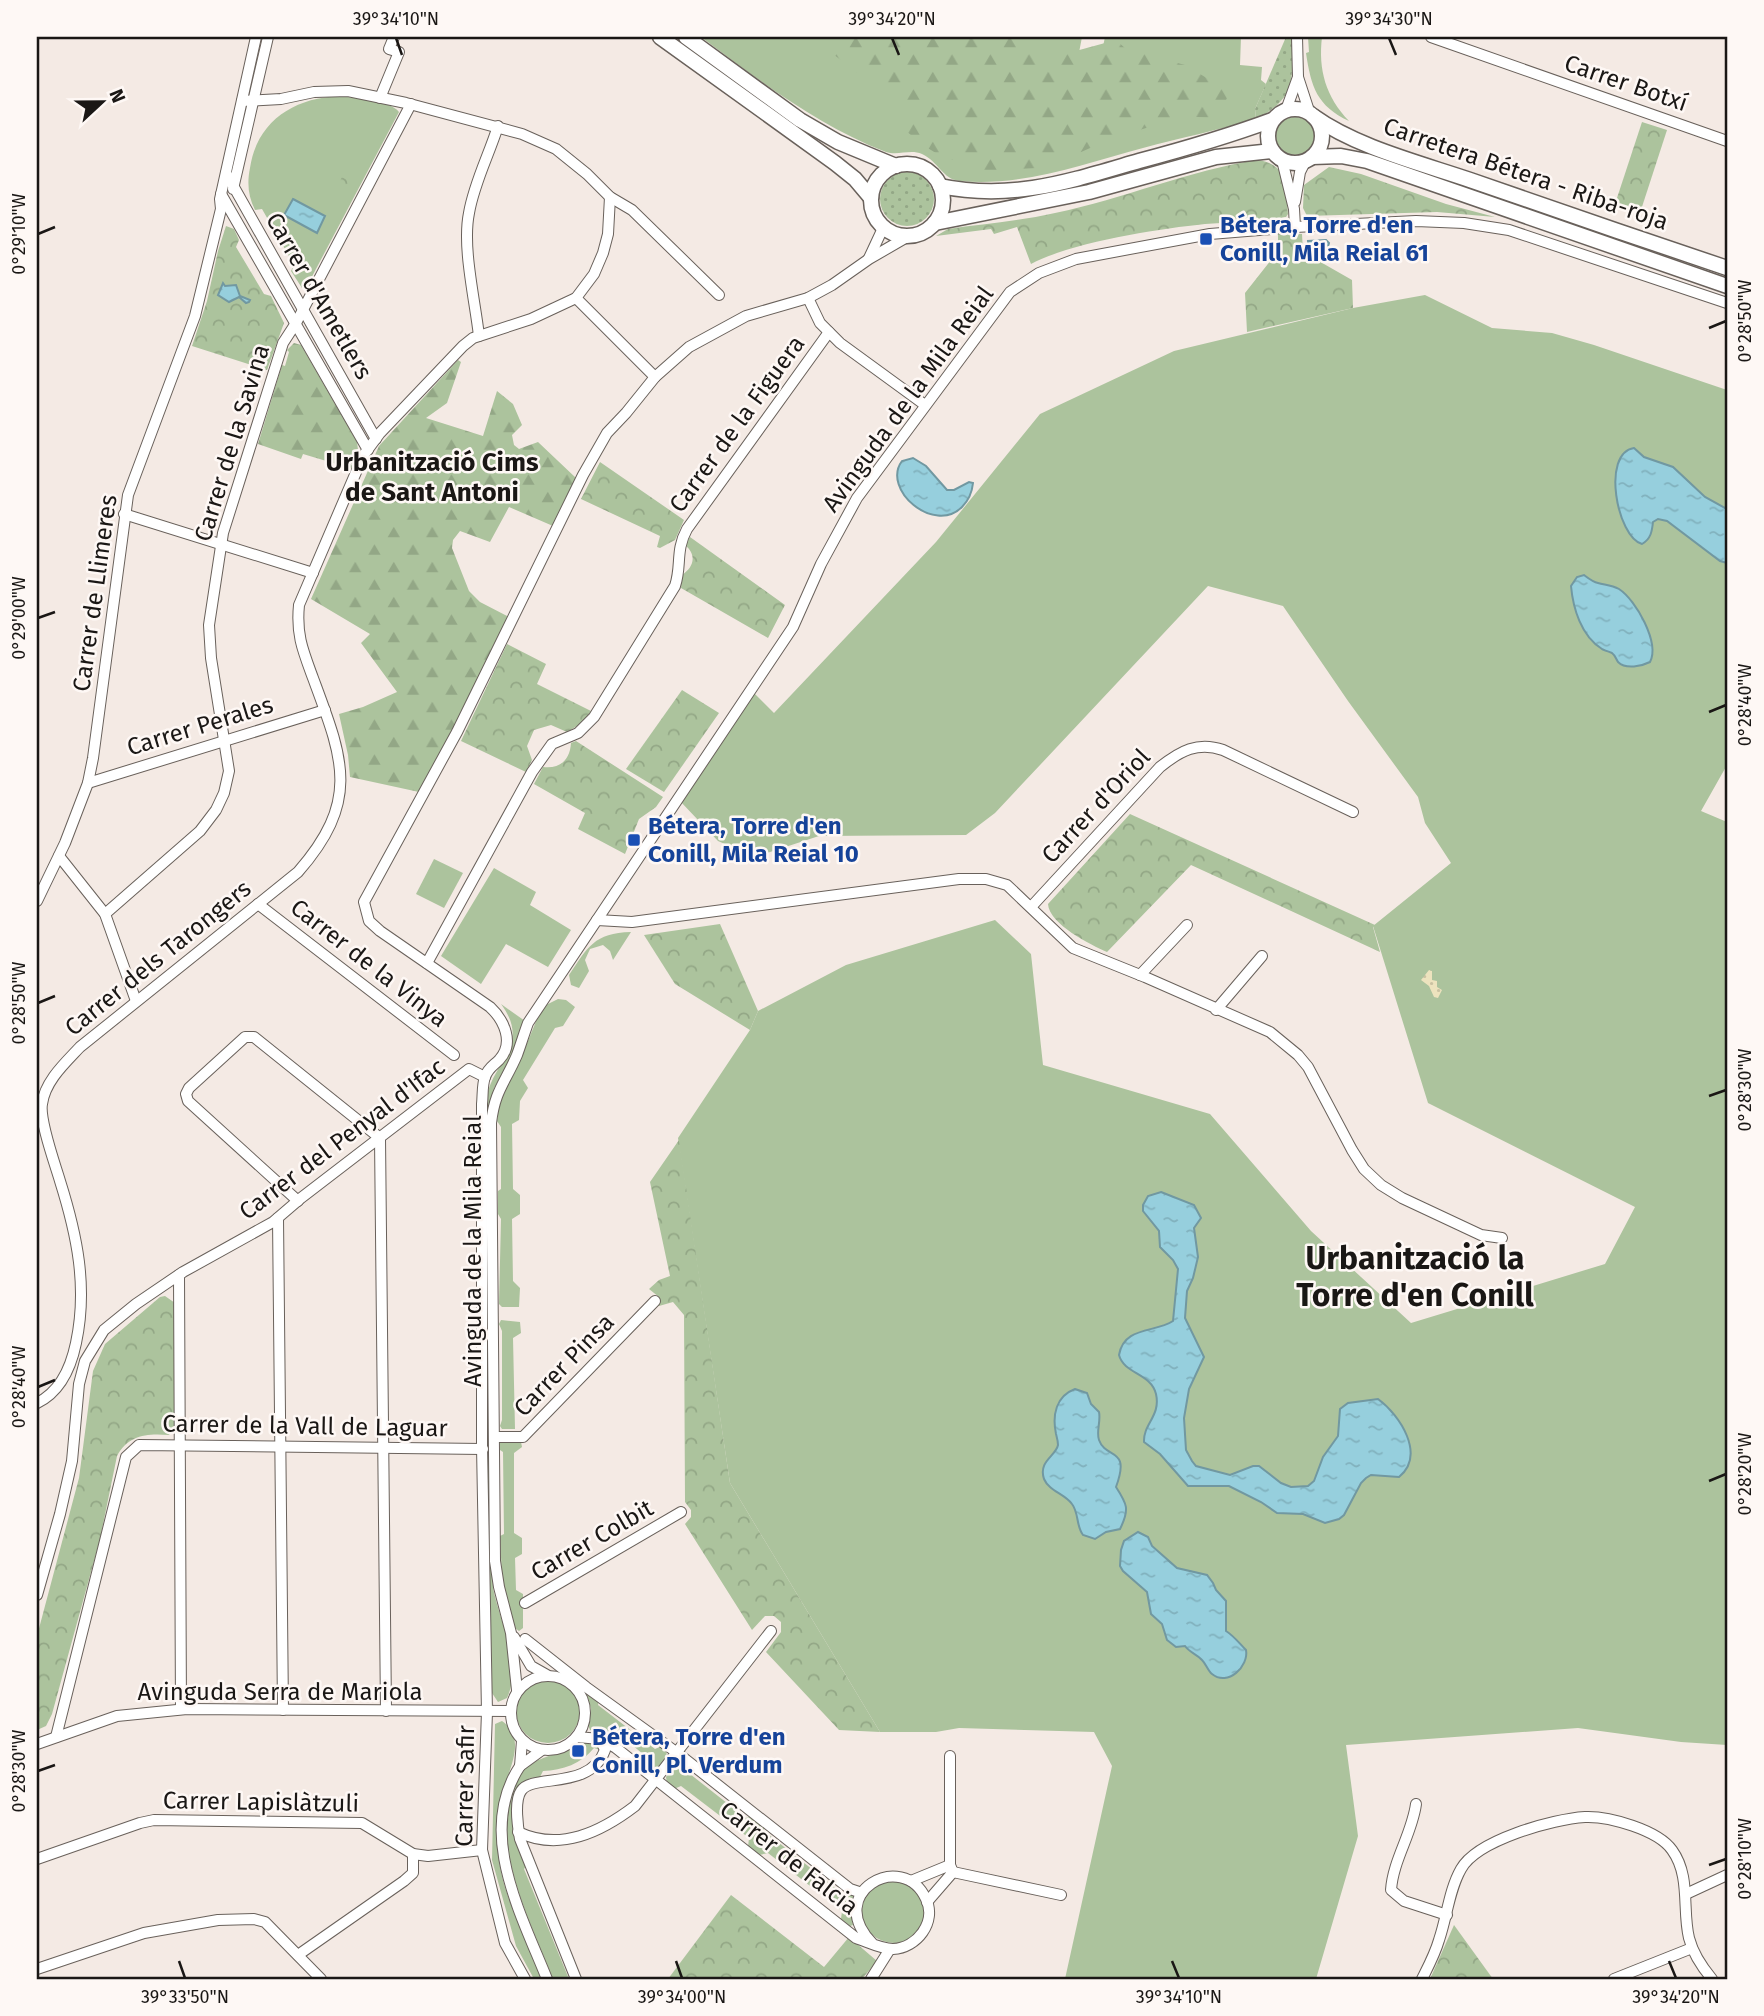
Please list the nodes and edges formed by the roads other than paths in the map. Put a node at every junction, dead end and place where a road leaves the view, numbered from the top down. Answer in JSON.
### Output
{"nodes":[{"id":1,"x":256,"y":37,"type":"edge"},
{"id":2,"x":268,"y":37,"type":"edge"},
{"id":3,"x":394,"y":37,"type":"edge"},
{"id":4,"x":660,"y":37,"type":"edge"},
{"id":5,"x":686,"y":37,"type":"edge"},
{"id":6,"x":1297,"y":37,"type":"edge"},
{"id":7,"x":1431,"y":37,"type":"edge"},
{"id":8,"x":1298,"y":77,"type":"junction"},
{"id":9,"x":380,"y":98,"type":"junction"},
{"id":10,"x":254,"y":100,"type":"junction"},
{"id":11,"x":242,"y":101,"type":"junction"},
{"id":12,"x":411,"y":104,"type":"junction"},
{"id":13,"x":1286,"y":110,"type":"junction"},
{"id":14,"x":1312,"y":115,"type":"junction"},
{"id":15,"x":1272,"y":120,"type":"junction"},
{"id":16,"x":498,"y":126,"type":"junction"},
{"id":17,"x":1727,"y":141,"type":"edge"},
{"id":18,"x":1277,"y":155,"type":"junction"},
{"id":19,"x":1308,"y":159,"type":"junction"},
{"id":20,"x":896,"y":166,"type":"junction"},
{"id":21,"x":226,"y":173,"type":"junction"},
{"id":22,"x":940,"y":186,"type":"junction"},
{"id":23,"x":234,"y":188,"type":"junction"},
{"id":24,"x":610,"y":197,"type":"junction"},
{"id":25,"x":871,"y":198,"type":"junction"},
{"id":26,"x":225,"y":207,"type":"junction"},
{"id":27,"x":1294,"y":209,"type":"junction"},
{"id":28,"x":935,"y":223,"type":"junction"},
{"id":29,"x":1295,"y":227,"type":"junction"},
{"id":30,"x":883,"y":228,"type":"junction"},
{"id":31,"x":907,"y":237,"type":"junction"},
{"id":32,"x":869,"y":259,"type":"junction"},
{"id":33,"x":1727,"y":268,"type":"edge"},
{"id":34,"x":1727,"y":286,"type":"edge"},
{"id":35,"x":719,"y":296,"type":"dead end"},
{"id":36,"x":576,"y":298,"type":"junction"},
{"id":37,"x":808,"y":298,"type":"junction"},
{"id":38,"x":1727,"y":303,"type":"edge"},
{"id":39,"x":303,"y":310,"type":"junction"},
{"id":40,"x":296,"y":323,"type":"junction"},
{"id":41,"x":829,"y":332,"type":"junction"},
{"id":42,"x":479,"y":336,"type":"junction"},
{"id":43,"x":654,"y":377,"type":"junction"},
{"id":44,"x":925,"y":405,"type":"junction"},
{"id":45,"x":376,"y":439,"type":"junction"},
{"id":46,"x":368,"y":450,"type":"junction"},
{"id":47,"x":124,"y":514,"type":"junction"},
{"id":48,"x":221,"y":544,"type":"junction"},
{"id":49,"x":313,"y":573,"type":"junction"},
{"id":50,"x":325,"y":709,"type":"junction"},
{"id":51,"x":225,"y":740,"type":"junction"},
{"id":52,"x":88,"y":783,"type":"junction"},
{"id":53,"x":1353,"y":811,"type":"dead end"},
{"id":54,"x":59,"y":856,"type":"junction"},
{"id":55,"x":37,"y":901,"type":"edge"},
{"id":56,"x":258,"y":904,"type":"junction"},
{"id":57,"x":1031,"y":907,"type":"junction"},
{"id":58,"x":105,"y":914,"type":"junction"},
{"id":59,"x":597,"y":920,"type":"junction"},
{"id":60,"x":1187,"y":925,"type":"dead end"},
{"id":61,"x":1262,"y":956,"type":"dead end"},
{"id":62,"x":427,"y":963,"type":"junction"},
{"id":63,"x":1140,"y":975,"type":"junction"},
{"id":64,"x":136,"y":1001,"type":"junction"},
{"id":65,"x":1216,"y":1010,"type":"junction"},
{"id":66,"x":454,"y":1055,"type":"dead end"},
{"id":67,"x":485,"y":1077,"type":"junction"},
{"id":68,"x":40,"y":1097,"type":"edge"},
{"id":69,"x":380,"y":1138,"type":"junction"},
{"id":70,"x":298,"y":1201,"type":"junction"},
{"id":71,"x":278,"y":1218,"type":"junction"},
{"id":72,"x":1502,"y":1238,"type":"dead end"},
{"id":73,"x":179,"y":1275,"type":"junction"},
{"id":74,"x":655,"y":1301,"type":"dead end"},
{"id":75,"x":37,"y":1403,"type":"edge"},
{"id":76,"x":494,"y":1437,"type":"junction"},
{"id":77,"x":180,"y":1446,"type":"junction"},
{"id":78,"x":280,"y":1447,"type":"junction"},
{"id":79,"x":383,"y":1448,"type":"junction"},
{"id":80,"x":482,"y":1449,"type":"junction"},
{"id":81,"x":681,"y":1512,"type":"dead end"},
{"id":82,"x":37,"y":1595,"type":"edge"},
{"id":83,"x":525,"y":1603,"type":"dead end"},
{"id":84,"x":771,"y":1631,"type":"dead end"},
{"id":85,"x":511,"y":1633,"type":"junction"},
{"id":86,"x":525,"y":1639,"type":"dead end"},
{"id":87,"x":547,"y":1675,"type":"junction"},
{"id":88,"x":517,"y":1690,"type":"junction"},
{"id":89,"x":181,"y":1709,"type":"junction"},
{"id":90,"x":283,"y":1710,"type":"junction"},
{"id":91,"x":386,"y":1711,"type":"junction"},
{"id":92,"x":510,"y":1711,"type":"junction"},
{"id":93,"x":487,"y":1712,"type":"junction"},
{"id":94,"x":56,"y":1737,"type":"junction"},
{"id":95,"x":577,"y":1737,"type":"junction"},
{"id":96,"x":600,"y":1739,"type":"junction"},
{"id":97,"x":522,"y":1741,"type":"junction"},
{"id":98,"x":37,"y":1744,"type":"edge"},
{"id":99,"x":541,"y":1750,"type":"junction"},
{"id":100,"x":676,"y":1752,"type":"junction"},
{"id":101,"x":950,"y":1756,"type":"dead end"},
{"id":102,"x":520,"y":1766,"type":"junction"},
{"id":103,"x":656,"y":1780,"type":"junction"},
{"id":104,"x":1416,"y":1804,"type":"dead end"},
{"id":105,"x":518,"y":1832,"type":"junction"},
{"id":106,"x":482,"y":1850,"type":"junction"},
{"id":107,"x":413,"y":1854,"type":"junction"},
{"id":108,"x":37,"y":1859,"type":"edge"},
{"id":109,"x":951,"y":1868,"type":"junction"},
{"id":110,"x":1727,"y":1875,"type":"edge"},
{"id":111,"x":911,"y":1881,"type":"junction"},
{"id":112,"x":862,"y":1893,"type":"junction"},
{"id":113,"x":1686,"y":1894,"type":"junction"},
{"id":114,"x":1061,"y":1895,"type":"dead end"},
{"id":115,"x":927,"y":1902,"type":"junction"},
{"id":116,"x":1447,"y":1915,"type":"junction"},
{"id":117,"x":873,"y":1944,"type":"junction"},
{"id":118,"x":1692,"y":1948,"type":"junction"},
{"id":119,"x":890,"y":1949,"type":"junction"},
{"id":120,"x":298,"y":1955,"type":"junction"},
{"id":121,"x":37,"y":1969,"type":"edge"},
{"id":122,"x":321,"y":1979,"type":"edge"},
{"id":123,"x":524,"y":1979,"type":"edge"},
{"id":124,"x":547,"y":1979,"type":"edge"},
{"id":125,"x":576,"y":1979,"type":"edge"},
{"id":126,"x":871,"y":1979,"type":"edge"},
{"id":127,"x":1422,"y":1979,"type":"edge"},
{"id":128,"x":1614,"y":1979,"type":"edge"},
{"id":129,"x":1712,"y":1979,"type":"edge"}],
"edges":[{"from":1,"to":11,"type":"street"},
{"from":2,"to":10,"type":"street","name":"Carrer de Llimeres"},
{"from":3,"to":9,"type":"street"},
{"from":4,"to":25,"type":"main road"},
{"from":5,"to":20,"type":"main road"},
{"from":6,"to":8,"type":"street"},
{"from":7,"to":17,"type":"street","name":"Carrer Botxí"},
{"from":8,"to":13,"type":"street"},
{"from":8,"to":14,"type":"street"},
{"from":9,"to":10,"type":"street"},
{"from":9,"to":12,"type":"street"},
{"from":10,"to":11,"type":"street"},
{"from":10,"to":23,"type":"street","name":"Carrer de Llimeres"},
{"from":11,"to":21,"type":"street"},
{"from":12,"to":16,"type":"street"},
{"from":12,"to":39,"type":"street","name":"Carrer de la Savina"},
{"from":13,"to":14,"type":"main road"},
{"from":13,"to":15,"type":"main road"},
{"from":14,"to":19,"type":"main road"},
{"from":14,"to":33,"type":"main road","name":"Carretera Bétera - Riba-roja"},
{"from":15,"to":18,"type":"main road"},
{"from":15,"to":22,"type":"main road"},
{"from":16,"to":24,"type":"street"},
{"from":16,"to":42,"type":"street"},
{"from":18,"to":19,"type":"main road"},
{"from":18,"to":27,"type":"street"},
{"from":18,"to":28,"type":"main road"},
{"from":19,"to":27,"type":"street"},
{"from":19,"to":34,"type":"main road","name":"Carretera Bétera - Riba-roja"},
{"from":20,"to":22,"type":"main road"},
{"from":20,"to":25,"type":"main road"},
{"from":21,"to":23,"type":"street","name":"Carrer d'Ametlers"},
{"from":21,"to":26,"type":"street","name":"Carrer d'Ametlers"},
{"from":22,"to":28,"type":"main road"},
{"from":23,"to":26,"type":"street","name":"Carrer de Llimeres"},
{"from":23,"to":39,"type":"street","name":"Carrer d'Ametlers"},
{"from":24,"to":35,"type":"street"},
{"from":24,"to":36,"type":"street"},
{"from":25,"to":30,"type":"main road"},
{"from":26,"to":40,"type":"street","name":"Carrer d'Ametlers"},
{"from":26,"to":47,"type":"street","name":"Carrer de Llimeres"},
{"from":27,"to":29,"type":"street"},
{"from":28,"to":31,"type":"main road"},
{"from":29,"to":38,"type":"street","name":"Avinguda de la Mila Reial"},
{"from":29,"to":44,"type":"street","name":"Avinguda de la Mila Reial"},
{"from":30,"to":31,"type":"main road"},
{"from":30,"to":32,"type":"street"},
{"from":31,"to":32,"type":"street"},
{"from":32,"to":37,"type":"street"},
{"from":36,"to":42,"type":"street"},
{"from":36,"to":43,"type":"street"},
{"from":37,"to":41,"type":"street"},
{"from":37,"to":43,"type":"street"},
{"from":39,"to":40,"type":"street","name":"Carrer de la Savina"},
{"from":39,"to":45,"type":"street","name":"Carrer d'Ametlers"},
{"from":40,"to":46,"type":"street","name":"Carrer d'Ametlers"},
{"from":40,"to":48,"type":"street","name":"Carrer de la Savina"},
{"from":41,"to":44,"type":"street"},
{"from":41,"to":62,"type":"street","name":"Carrer de la Figuera"},
{"from":42,"to":45,"type":"street","name":"Carrer dels Tarongers"},
{"from":43,"to":62,"type":"street"},
{"from":44,"to":59,"type":"street","name":"Avinguda de la Mila Reial"},
{"from":45,"to":46,"type":"street","name":"Carrer dels Tarongers"},
{"from":46,"to":49,"type":"street","name":"Carrer dels Tarongers"},
{"from":47,"to":48,"type":"street"},
{"from":47,"to":52,"type":"street","name":"Carrer de Llimeres"},
{"from":48,"to":49,"type":"street"},
{"from":48,"to":51,"type":"street","name":"Carrer de la Savina"},
{"from":49,"to":50,"type":"street","name":"Carrer dels Tarongers"},
{"from":50,"to":51,"type":"street","name":"Carrer Perales"},
{"from":50,"to":56,"type":"street","name":"Carrer dels Tarongers"},
{"from":51,"to":52,"type":"street","name":"Carrer Perales"},
{"from":51,"to":58,"type":"street","name":"Carrer de la Savina"},
{"from":52,"to":54,"type":"street","name":"Carrer de Llimeres"},
{"from":53,"to":57,"type":"street","name":"Carrer d'Oriol"},
{"from":54,"to":55,"type":"street","name":"Carrer de Llimeres"},
{"from":54,"to":58,"type":"street"},
{"from":56,"to":64,"type":"street","name":"Carrer dels Tarongers"},
{"from":56,"to":66,"type":"street","name":"Carrer de la Vinya"},
{"from":57,"to":59,"type":"street"},
{"from":57,"to":63,"type":"street"},
{"from":58,"to":64,"type":"street"},
{"from":59,"to":76,"type":"street","name":"Avinguda de la Mila Reial"},
{"from":60,"to":63,"type":"street"},
{"from":61,"to":65,"type":"street"},
{"from":62,"to":67,"type":"street"},
{"from":63,"to":65,"type":"street"},
{"from":64,"to":68,"type":"street","name":"Carrer dels Tarongers"},
{"from":65,"to":72,"type":"street"},
{"from":67,"to":69,"type":"street","name":"Carrer del Penyal d'Ifac"},
{"from":67,"to":80,"type":"street","name":"Carrer Safir"},
{"from":68,"to":75,"type":"street","name":"Carrer dels Tarongers"},
{"from":69,"to":70,"type":"street","name":"Carrer del Penyal d'Ifac"},
{"from":69,"to":70,"type":"street"},
{"from":69,"to":79,"type":"street"},
{"from":70,"to":71,"type":"street","name":"Carrer del Penyal d'Ifac"},
{"from":71,"to":73,"type":"street","name":"Carrer del Penyal d'Ifac"},
{"from":71,"to":78,"type":"street"},
{"from":73,"to":77,"type":"street"},
{"from":73,"to":82,"type":"street","name":"Carrer del Penyal d'Ifac"},
{"from":74,"to":76,"type":"street","name":"Carrer Pinsa"},
{"from":76,"to":85,"type":"street","name":"Avinguda de la Mila Reial"},
{"from":77,"to":78,"type":"street","name":"Carrer de la Vall de Laguar"},
{"from":77,"to":89,"type":"street"},
{"from":77,"to":94,"type":"street","name":"Carrer de la Vall de Laguar"},
{"from":78,"to":79,"type":"street","name":"Carrer de la Vall de Laguar"},
{"from":78,"to":90,"type":"street"},
{"from":79,"to":80,"type":"street","name":"Carrer de la Vall de Laguar"},
{"from":79,"to":91,"type":"street"},
{"from":80,"to":93,"type":"street","name":"Carrer Safir"},
{"from":81,"to":83,"type":"street","name":"Carrer Colbit"},
{"from":84,"to":100,"type":"street"},
{"from":85,"to":87,"type":"street","name":"Avinguda de la Mila Reial"},
{"from":85,"to":88,"type":"street","name":"Avinguda de la Mila Reial"},
{"from":86,"to":100,"type":"street","name":"Carrer de Falcia"},
{"from":87,"to":88,"type":"street"},
{"from":87,"to":95,"type":"street"},
{"from":88,"to":92,"type":"street"},
{"from":89,"to":90,"type":"street","name":"Avinguda Serra de Mariola"},
{"from":89,"to":94,"type":"street","name":"Avinguda Serra de Mariola"},
{"from":90,"to":91,"type":"street","name":"Avinguda Serra de Mariola"},
{"from":91,"to":93,"type":"street","name":"Avinguda Serra de Mariola"},
{"from":92,"to":93,"type":"street","name":"Avinguda Serra de Mariola"},
{"from":92,"to":97,"type":"street"},
{"from":93,"to":106,"type":"street","name":"Carrer Safir"},
{"from":94,"to":98,"type":"street","name":"Avinguda Serra de Mariola"},
{"from":95,"to":96,"type":"street"},
{"from":95,"to":99,"type":"street"},
{"from":96,"to":103,"type":"street","name":"Carrer de Falcia"},
{"from":96,"to":105,"type":"street"},
{"from":97,"to":99,"type":"street"},
{"from":97,"to":102,"type":"street"},
{"from":99,"to":102,"type":"street"},
{"from":100,"to":103,"type":"street"},
{"from":100,"to":112,"type":"street","name":"Carrer de Falcia"},
{"from":101,"to":109,"type":"street"},
{"from":102,"to":124,"type":"street"},
{"from":103,"to":105,"type":"street"},
{"from":103,"to":117,"type":"street","name":"Carrer de Falcia"},
{"from":104,"to":116,"type":"street"},
{"from":105,"to":125,"type":"street"},
{"from":106,"to":107,"type":"street"},
{"from":106,"to":123,"type":"street","name":"Carrer Safir"},
{"from":107,"to":108,"type":"street","name":"Carrer Lapislàtzuli"},
{"from":107,"to":120,"type":"street"},
{"from":109,"to":111,"type":"street"},
{"from":109,"to":114,"type":"street"},
{"from":109,"to":115,"type":"street"},
{"from":110,"to":113,"type":"street"},
{"from":111,"to":112,"type":"street"},
{"from":111,"to":115,"type":"street"},
{"from":112,"to":117,"type":"street"},
{"from":113,"to":116,"type":"street"},
{"from":113,"to":118,"type":"street"},
{"from":115,"to":119,"type":"street"},
{"from":116,"to":127,"type":"street"},
{"from":117,"to":119,"type":"street"},
{"from":118,"to":128,"type":"street"},
{"from":118,"to":129,"type":"street"},
{"from":119,"to":126,"type":"street"},
{"from":120,"to":121,"type":"street"},
{"from":120,"to":122,"type":"street"}]}
